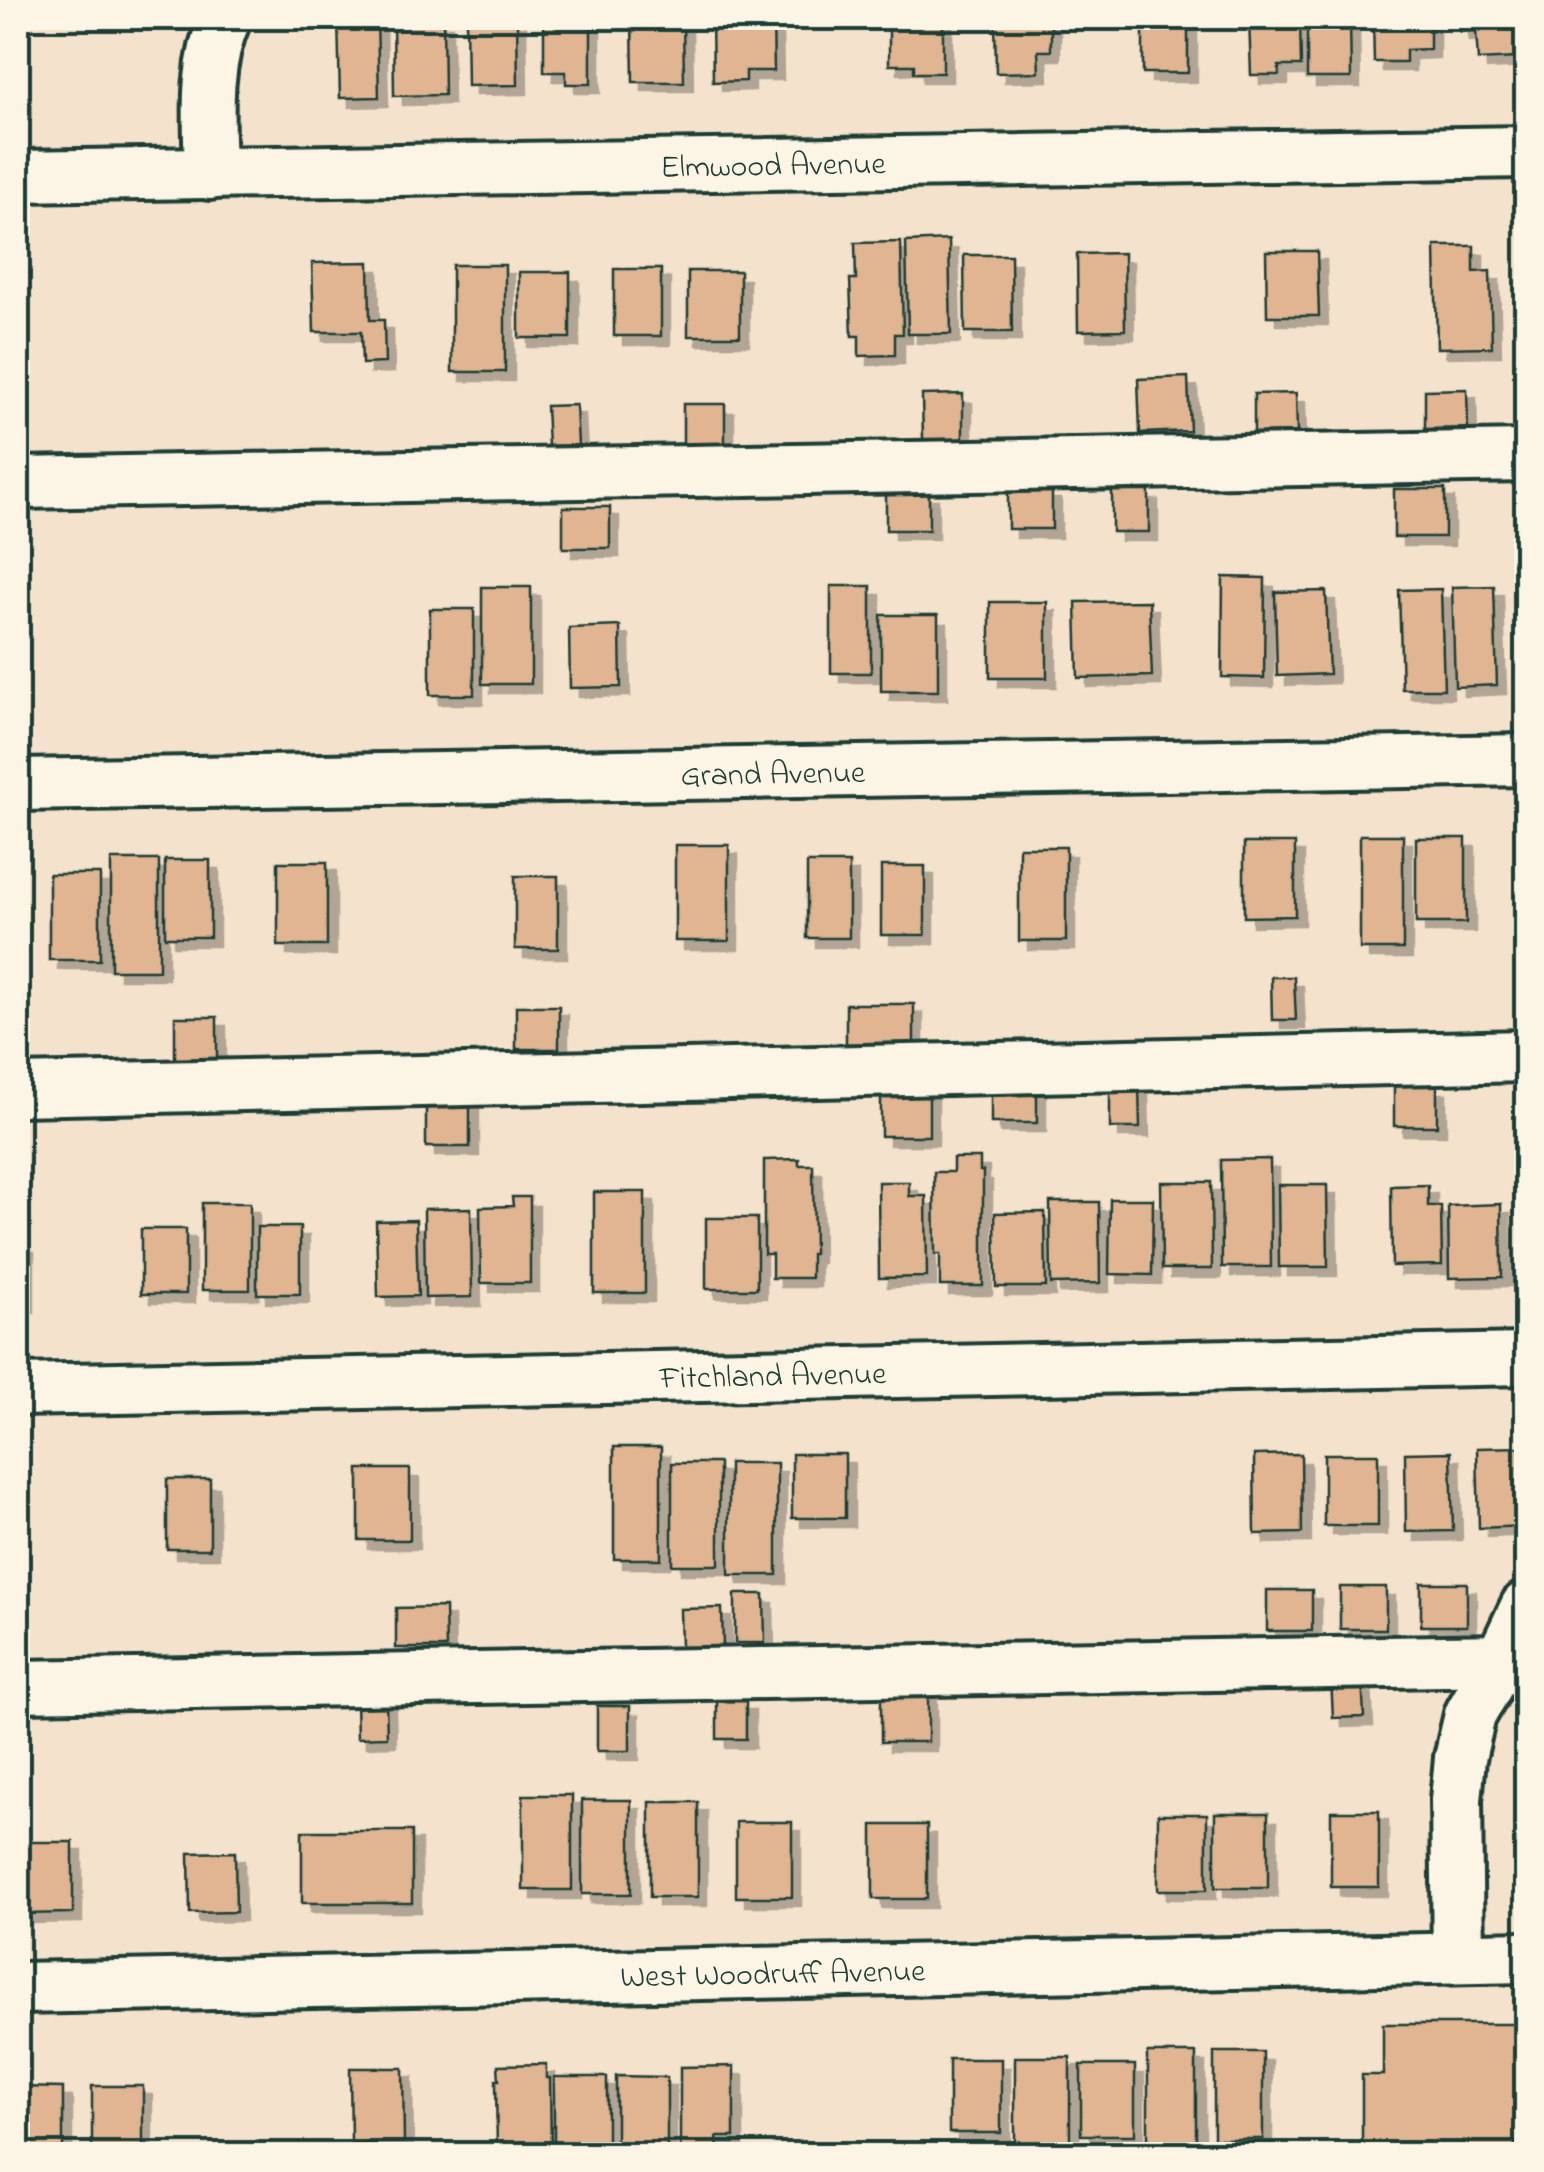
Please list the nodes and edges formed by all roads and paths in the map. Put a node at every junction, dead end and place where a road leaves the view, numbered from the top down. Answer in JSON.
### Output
{"nodes":[{"id":1,"x":225,"y":18,"type":"edge"},
{"id":2,"x":1526,"y":152,"type":"edge"},
{"id":3,"x":210,"y":174,"type":"junction"},
{"id":4,"x":18,"y":176,"type":"edge"},
{"id":5,"x":1526,"y":456,"type":"edge"},
{"id":6,"x":18,"y":483,"type":"edge"},
{"id":7,"x":1526,"y":760,"type":"edge"},
{"id":8,"x":18,"y":785,"type":"edge"},
{"id":9,"x":1526,"y":1056,"type":"edge"},
{"id":10,"x":18,"y":1090,"type":"edge"},
{"id":11,"x":1526,"y":1359,"type":"edge"},
{"id":12,"x":18,"y":1390,"type":"edge"},
{"id":13,"x":1526,"y":1607,"type":"edge"},
{"id":14,"x":1501,"y":1660,"type":"junction"},
{"id":15,"x":18,"y":1686,"type":"edge"},
{"id":16,"x":1526,"y":1956,"type":"edge"},
{"id":17,"x":1458,"y":1958,"type":"junction"},
{"id":18,"x":18,"y":1988,"type":"edge"}],
"edges":[{"from":1,"to":3,"type":"street"},
{"from":2,"to":3,"type":"street","name":"Elmwood Avenue"},
{"from":3,"to":4,"type":"street","name":"Elmwood Avenue"},
{"from":5,"to":6,"type":"street"},
{"from":7,"to":8,"type":"street","name":"Grand Avenue"},
{"from":9,"to":10,"type":"street"},
{"from":11,"to":12,"type":"street","name":"Fitchland Avenue"},
{"from":13,"to":14,"type":"street"},
{"from":14,"to":15,"type":"street"},
{"from":14,"to":17,"type":"street"},
{"from":16,"to":17,"type":"street","name":"West Woodruff Avenue"},
{"from":17,"to":18,"type":"street","name":"West Woodruff Avenue"}]}
